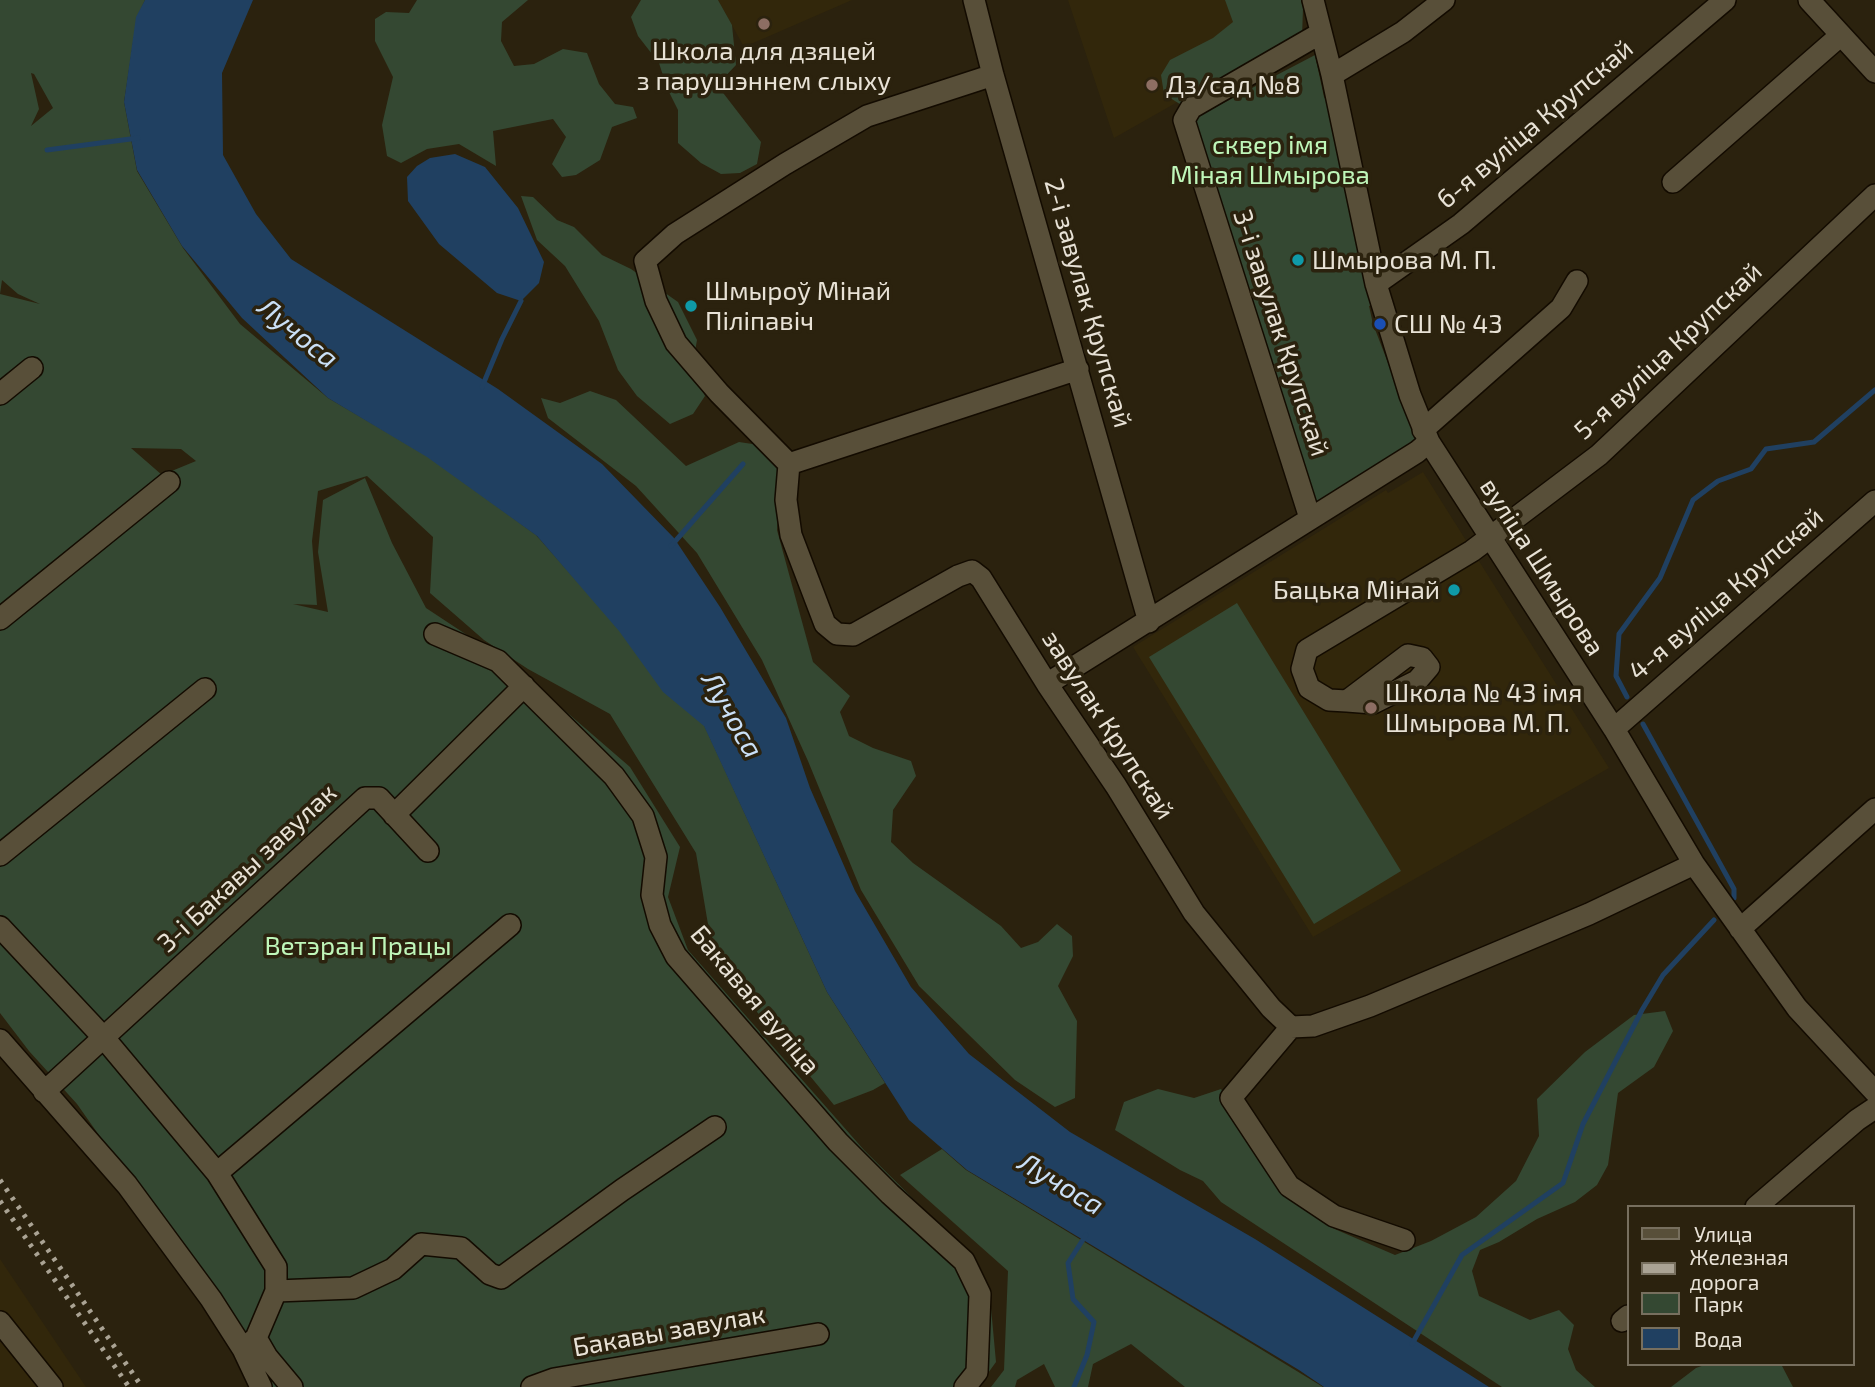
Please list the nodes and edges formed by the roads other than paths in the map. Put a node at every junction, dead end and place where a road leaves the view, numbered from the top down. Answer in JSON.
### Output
{"nodes":[{"id":1,"x":974,"y":0,"type":"edge"},
{"id":2,"x":1313,"y":0,"type":"edge"},
{"id":3,"x":1444,"y":0,"type":"edge"},
{"id":4,"x":1725,"y":0,"type":"edge"},
{"id":5,"x":1809,"y":0,"type":"edge"},
{"id":6,"x":1321,"y":33,"type":"junction"},
{"id":7,"x":1841,"y":35,"type":"junction"},
{"id":8,"x":1875,"y":72,"type":"edge"},
{"id":9,"x":993,"y":75,"type":"junction"},
{"id":10,"x":1332,"y":75,"type":"junction"},
{"id":11,"x":1673,"y":182,"type":"dead end"},
{"id":12,"x":1875,"y":195,"type":"edge"},
{"id":13,"x":1577,"y":281,"type":"dead end"},
{"id":14,"x":1376,"y":284,"type":"junction"},
{"id":15,"x":32,"y":368,"type":"dead end"},
{"id":16,"x":1078,"y":369,"type":"junction"},
{"id":17,"x":0,"y":394,"type":"edge"},
{"id":18,"x":1426,"y":436,"type":"junction"},
{"id":19,"x":789,"y":464,"type":"junction"},
{"id":20,"x":169,"y":482,"type":"dead end"},
{"id":21,"x":1875,"y":501,"type":"edge"},
{"id":22,"x":1311,"y":518,"type":"junction"},
{"id":23,"x":1490,"y":537,"type":"junction"},
{"id":24,"x":0,"y":619,"type":"edge"},
{"id":25,"x":1149,"y":622,"type":"junction"},
{"id":26,"x":435,"y":634,"type":"dead end"},
{"id":27,"x":1047,"y":684,"type":"junction"},
{"id":28,"x":524,"y":686,"type":"junction"},
{"id":29,"x":205,"y":689,"type":"dead end"},
{"id":30,"x":1347,"y":701,"type":"dead end"},
{"id":31,"x":1614,"y":729,"type":"junction"},
{"id":32,"x":1875,"y":809,"type":"edge"},
{"id":33,"x":394,"y":814,"type":"junction"},
{"id":34,"x":428,"y":851,"type":"dead end"},
{"id":35,"x":0,"y":855,"type":"edge"},
{"id":36,"x":1694,"y":864,"type":"junction"},
{"id":37,"x":510,"y":925,"type":"dead end"},
{"id":38,"x":0,"y":926,"type":"edge"},
{"id":39,"x":1740,"y":929,"type":"junction"},
{"id":40,"x":1291,"y":1027,"type":"junction"},
{"id":41,"x":104,"y":1038,"type":"junction"},
{"id":42,"x":0,"y":1040,"type":"edge"},
{"id":43,"x":44,"y":1091,"type":"junction"},
{"id":44,"x":1875,"y":1092,"type":"edge"},
{"id":45,"x":1875,"y":1108,"type":"edge"},
{"id":46,"x":715,"y":1127,"type":"dead end"},
{"id":47,"x":217,"y":1173,"type":"junction"},
{"id":48,"x":1758,"y":1205,"type":"edge"},
{"id":49,"x":1404,"y":1240,"type":"dead end"},
{"id":50,"x":276,"y":1291,"type":"junction"},
{"id":51,"x":0,"y":1322,"type":"edge"},
{"id":52,"x":818,"y":1334,"type":"dead end"},
{"id":53,"x":249,"y":1344,"type":"junction"},
{"id":54,"x":52,"y":1387,"type":"edge"},
{"id":55,"x":261,"y":1387,"type":"edge"},
{"id":56,"x":292,"y":1387,"type":"edge"},
{"id":57,"x":532,"y":1387,"type":"edge"},
{"id":58,"x":965,"y":1387,"type":"edge"}],
"edges":[{"from":1,"to":9,"type":"street","name":"2-і завулак Крупскай"},
{"from":2,"to":6,"type":"street","name":"вуліца Шмырова"},
{"from":3,"to":10,"type":"street"},
{"from":4,"to":14,"type":"street","name":"6-я вуліца Крупскай"},
{"from":5,"to":7,"type":"street"},
{"from":6,"to":10,"type":"street","name":"вуліца Шмырова"},
{"from":6,"to":22,"type":"street","name":"3-і завулак Крупскай"},
{"from":7,"to":8,"type":"street"},
{"from":7,"to":11,"type":"street"},
{"from":9,"to":16,"type":"street","name":"2-і завулак Крупскай"},
{"from":9,"to":19,"type":"street"},
{"from":10,"to":14,"type":"street","name":"вуліца Шмырова"},
{"from":12,"to":23,"type":"street","name":"5-я вуліца Крупскай"},
{"from":13,"to":18,"type":"street"},
{"from":14,"to":18,"type":"street","name":"вуліца Шмырова"},
{"from":15,"to":17,"type":"street"},
{"from":16,"to":19,"type":"street"},
{"from":16,"to":25,"type":"street","name":"2-і завулак Крупскай"},
{"from":18,"to":22,"type":"street"},
{"from":18,"to":23,"type":"street","name":"вуліца Шмырова"},
{"from":19,"to":27,"type":"street","name":"завулак Крупскай"},
{"from":20,"to":24,"type":"street"},
{"from":21,"to":31,"type":"street","name":"4-я вуліца Крупскай"},
{"from":22,"to":25,"type":"street"},
{"from":23,"to":30,"type":"street","name":"5-я вуліца Крупскай"},
{"from":23,"to":31,"type":"street","name":"вуліца Шмырова"},
{"from":25,"to":27,"type":"street"},
{"from":26,"to":28,"type":"street","name":"Бакавая вуліца"},
{"from":27,"to":40,"type":"street","name":"завулак Крупскай"},
{"from":28,"to":33,"type":"street"},
{"from":28,"to":58,"type":"street","name":"Бакавая вуліца"},
{"from":29,"to":35,"type":"street"},
{"from":31,"to":36,"type":"street","name":"вуліца Шмырова"},
{"from":32,"to":39,"type":"street"},
{"from":33,"to":34,"type":"street","name":"3-і Бакавы завулак"},
{"from":33,"to":41,"type":"street","name":"3-і Бакавы завулак"},
{"from":36,"to":39,"type":"street","name":"вуліца Шмырова"},
{"from":36,"to":40,"type":"street"},
{"from":37,"to":47,"type":"street"},
{"from":38,"to":41,"type":"street"},
{"from":39,"to":44,"type":"street","name":"вуліца Шмырова"},
{"from":40,"to":49,"type":"street"},
{"from":41,"to":43,"type":"street","name":"3-і Бакавы завулак"},
{"from":41,"to":47,"type":"street"},
{"from":42,"to":43,"type":"street"},
{"from":43,"to":53,"type":"street"},
{"from":45,"to":48,"type":"street"},
{"from":46,"to":50,"type":"street"},
{"from":47,"to":50,"type":"street"},
{"from":50,"to":53,"type":"street"},
{"from":51,"to":54,"type":"street"},
{"from":52,"to":57,"type":"street","name":"Бакавы завулак"},
{"from":53,"to":55,"type":"street"},
{"from":53,"to":56,"type":"street"}]}
